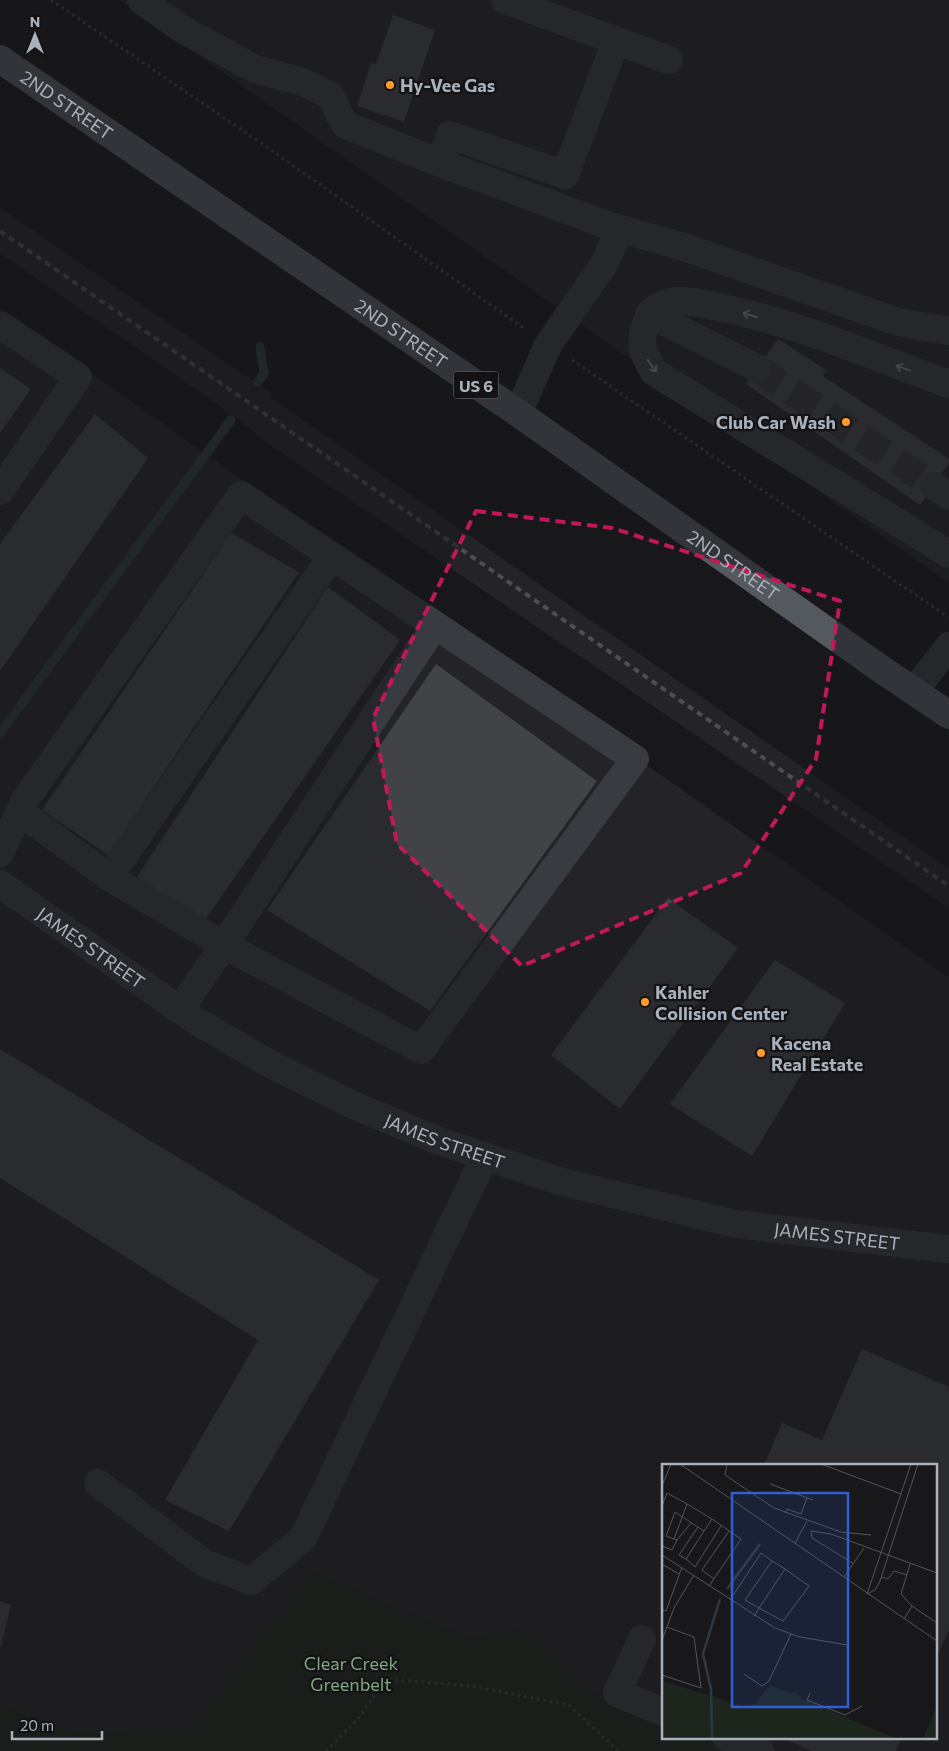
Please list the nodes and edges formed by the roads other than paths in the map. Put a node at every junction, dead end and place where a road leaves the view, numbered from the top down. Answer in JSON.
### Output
{"nodes":[{"id":1,"x":141,"y":0,"type":"edge"},
{"id":2,"x":505,"y":0,"type":"edge"},
{"id":3,"x":616,"y":41,"type":"junction"},
{"id":4,"x":0,"y":59,"type":"edge"},
{"id":5,"x":669,"y":60,"type":"dead end"},
{"id":6,"x":440,"y":163,"type":"junction"},
{"id":7,"x":620,"y":230,"type":"junction"},
{"id":8,"x":649,"y":314,"type":"junction"},
{"id":9,"x":0,"y":325,"type":"edge"},
{"id":10,"x":949,"y":331,"type":"edge"},
{"id":11,"x":757,"y":368,"type":"tunnel mouth"},
{"id":12,"x":949,"y":384,"type":"edge"},
{"id":13,"x":518,"y":413,"type":"junction"},
{"id":14,"x":0,"y":491,"type":"edge"},
{"id":15,"x":949,"y":554,"type":"edge"},
{"id":16,"x":332,"y":556,"type":"junction"},
{"id":17,"x":435,"y":625,"type":"junction"},
{"id":18,"x":949,"y":646,"type":"edge"},
{"id":19,"x":914,"y":691,"type":"junction"},
{"id":20,"x":949,"y":715,"type":"edge"},
{"id":21,"x":20,"y":812,"type":"junction"},
{"id":22,"x":0,"y":853,"type":"edge"},
{"id":23,"x":109,"y":877,"type":"junction"},
{"id":24,"x":0,"y":884,"type":"edge"},
{"id":25,"x":224,"y":944,"type":"junction"},
{"id":26,"x":180,"y":1009,"type":"junction"},
{"id":27,"x":484,"y":1156,"type":"junction"},
{"id":28,"x":947,"y":1249,"type":"dead end"},
{"id":29,"x":98,"y":1484,"type":"dead end"},
{"id":30,"x":642,"y":1639,"type":"dead end"},
{"id":31,"x":662,"y":1712,"type":"edge"},
{"id":32,"x":728,"y":1738,"type":"edge"},
{"id":33,"x":760,"y":1751,"type":"edge"}],
"edges":[{"from":1,"to":6,"type":"street"},
{"from":2,"to":3,"type":"street"},
{"from":3,"to":5,"type":"street"},
{"from":3,"to":6,"type":"street"},
{"from":4,"to":13,"type":"main road","name":"2ND STREET","number":"US 6"},
{"from":6,"to":7,"type":"street"},
{"from":7,"to":10,"type":"street"},
{"from":7,"to":13,"type":"street"},
{"from":8,"to":11,"type":"street"},
{"from":12,"to":8,"type":"street","one_way":true},
{"from":8,"to":15,"type":"street","one_way":true},
{"from":9,"to":14,"type":"street"},
{"from":13,"to":19,"type":"main road","name":"2ND STREET","number":"US 6"},
{"from":16,"to":17,"type":"street"},
{"from":16,"to":21,"type":"street"},
{"from":16,"to":23,"type":"street"},
{"from":17,"to":25,"type":"street"},
{"from":17,"to":25,"type":"street"},
{"from":18,"to":19,"type":"street"},
{"from":19,"to":20,"type":"main road","name":"2ND STREET","number":"US 6"},
{"from":21,"to":22,"type":"street"},
{"from":21,"to":23,"type":"street"},
{"from":23,"to":25,"type":"street"},
{"from":24,"to":26,"type":"street","name":"JAMES STREET"},
{"from":25,"to":26,"type":"street"},
{"from":26,"to":27,"type":"street","name":"JAMES STREET"},
{"from":27,"to":28,"type":"street","name":"JAMES STREET"},
{"from":27,"to":29,"type":"street"},
{"from":30,"to":31,"type":"street"},
{"from":32,"to":33,"type":"street"}]}
